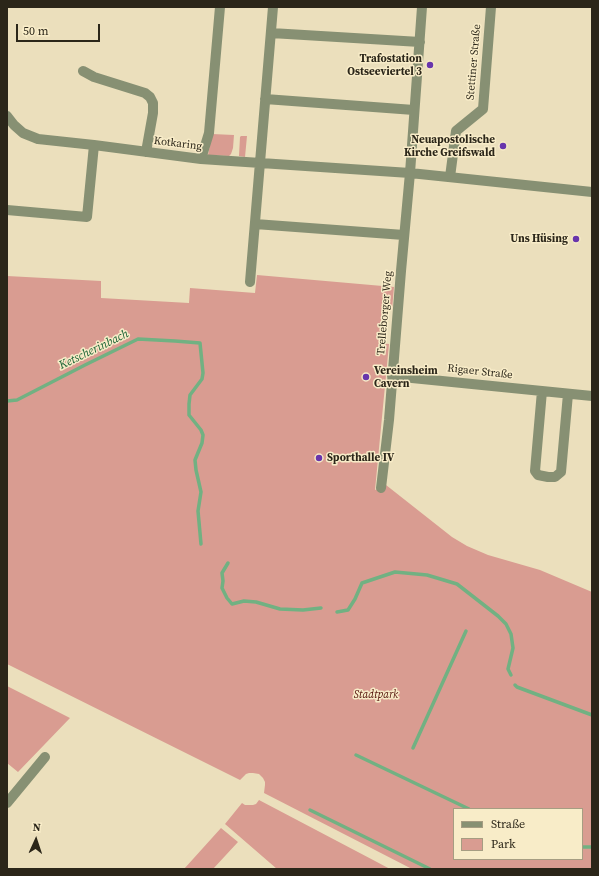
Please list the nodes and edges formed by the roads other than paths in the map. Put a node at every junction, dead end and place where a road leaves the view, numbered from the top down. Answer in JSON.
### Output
{"nodes":[{"id":1,"x":220,"y":7,"type":"edge"},
{"id":2,"x":273,"y":7,"type":"edge"},
{"id":3,"x":422,"y":7,"type":"edge"},
{"id":4,"x":491,"y":7,"type":"edge"},
{"id":5,"x":271,"y":33,"type":"junction"},
{"id":6,"x":420,"y":42,"type":"junction"},
{"id":7,"x":83,"y":71,"type":"dead end"},
{"id":8,"x":266,"y":99,"type":"junction"},
{"id":9,"x":414,"y":110,"type":"junction"},
{"id":10,"x":7,"y":116,"type":"edge"},
{"id":11,"x":94,"y":145,"type":"junction"},
{"id":12,"x":146,"y":152,"type":"junction"},
{"id":13,"x":201,"y":159,"type":"junction"},
{"id":14,"x":260,"y":163,"type":"junction"},
{"id":15,"x":410,"y":173,"type":"junction"},
{"id":16,"x":450,"y":177,"type":"junction"},
{"id":17,"x":592,"y":192,"type":"edge"},
{"id":18,"x":7,"y":210,"type":"edge"},
{"id":19,"x":255,"y":224,"type":"junction"},
{"id":20,"x":404,"y":235,"type":"junction"},
{"id":21,"x":250,"y":282,"type":"dead end"},
{"id":22,"x":392,"y":376,"type":"junction"},
{"id":23,"x":542,"y":391,"type":"junction"},
{"id":24,"x":568,"y":394,"type":"junction"},
{"id":25,"x":592,"y":396,"type":"edge"},
{"id":26,"x":381,"y":488,"type":"dead end"},
{"id":27,"x":45,"y":757,"type":"dead end"},
{"id":28,"x":8,"y":801,"type":"edge"}],
"edges":[{"from":1,"to":13,"type":"street"},
{"from":2,"to":5,"type":"street"},
{"from":3,"to":6,"type":"street","name":"Trelleborger Weg"},
{"from":4,"to":16,"type":"street","name":"Stettiner Straße"},
{"from":5,"to":6,"type":"street"},
{"from":5,"to":8,"type":"street"},
{"from":6,"to":9,"type":"street","name":"Trelleborger Weg"},
{"from":7,"to":12,"type":"street"},
{"from":8,"to":9,"type":"street"},
{"from":8,"to":14,"type":"street"},
{"from":9,"to":15,"type":"street","name":"Trelleborger Weg"},
{"from":10,"to":11,"type":"street","name":"Kotkaring"},
{"from":11,"to":12,"type":"street","name":"Kotkaring"},
{"from":11,"to":18,"type":"street"},
{"from":12,"to":13,"type":"street","name":"Kotkaring"},
{"from":13,"to":14,"type":"street","name":"Kotkaring"},
{"from":14,"to":15,"type":"street"},
{"from":14,"to":19,"type":"street"},
{"from":15,"to":16,"type":"street"},
{"from":15,"to":20,"type":"street","name":"Trelleborger Weg"},
{"from":16,"to":17,"type":"street"},
{"from":19,"to":20,"type":"street"},
{"from":19,"to":21,"type":"street"},
{"from":20,"to":22,"type":"street","name":"Trelleborger Weg"},
{"from":22,"to":23,"type":"street","name":"Rigaer Straße"},
{"from":22,"to":26,"type":"street","name":"Trelleborger Weg"},
{"from":23,"to":24,"type":"street","name":"Rigaer Straße"},
{"from":23,"to":24,"type":"street"},
{"from":24,"to":25,"type":"street","name":"Rigaer Straße"},
{"from":27,"to":28,"type":"street"}]}
